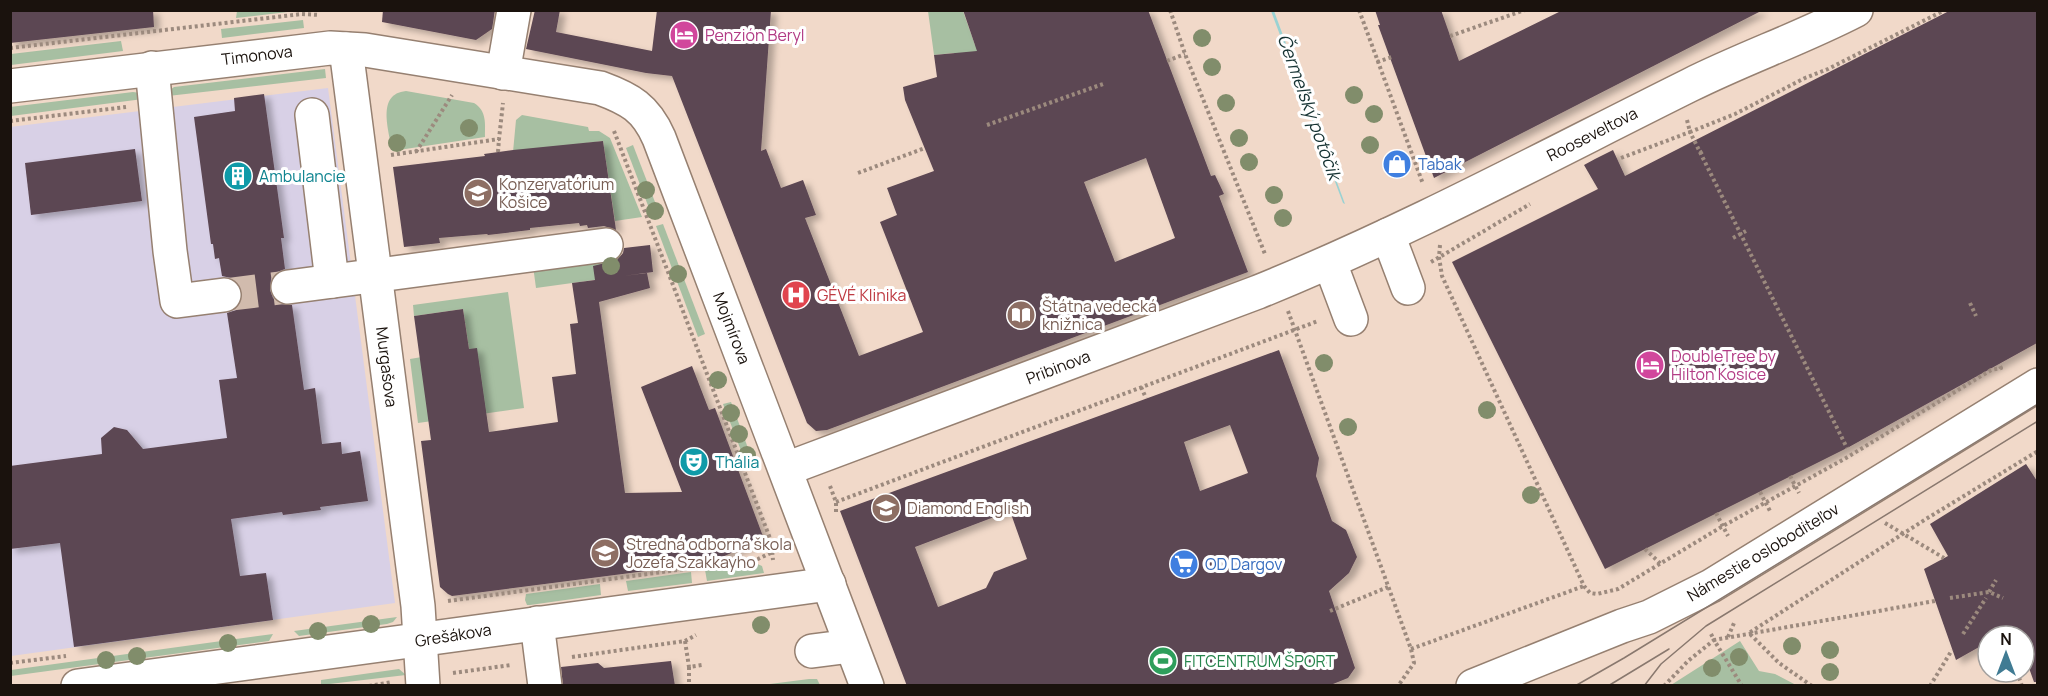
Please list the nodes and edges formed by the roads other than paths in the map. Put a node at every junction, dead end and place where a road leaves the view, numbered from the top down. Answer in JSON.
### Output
{"nodes":[{"id":1,"x":514,"y":10,"type":"edge"},
{"id":2,"x":1856,"y":10,"type":"edge"},
{"id":3,"x":346,"y":49,"type":"junction"},
{"id":4,"x":152,"y":68,"type":"junction"},
{"id":5,"x":10,"y":86,"type":"edge"},
{"id":6,"x":499,"y":92,"type":"junction"},
{"id":7,"x":312,"y":115,"type":"dead end"},
{"id":8,"x":1388,"y":235,"type":"junction"},
{"id":9,"x":606,"y":245,"type":"dead end"},
{"id":10,"x":1330,"y":262,"type":"junction"},
{"id":11,"x":375,"y":275,"type":"junction"},
{"id":12,"x":332,"y":281,"type":"junction"},
{"id":13,"x":1406,"y":283,"type":"road end"},
{"id":14,"x":288,"y":287,"type":"tunnel mouth"},
{"id":15,"x":224,"y":295,"type":"tunnel mouth"},
{"id":16,"x":1350,"y":314,"type":"road end"},
{"id":17,"x":2037,"y":385,"type":"edge"},
{"id":18,"x":786,"y":469,"type":"junction"},
{"id":19,"x":829,"y":584,"type":"junction"},
{"id":20,"x":537,"y":623,"type":"junction"},
{"id":21,"x":420,"y":639,"type":"junction"},
{"id":22,"x":851,"y":646,"type":"junction"},
{"id":23,"x":812,"y":651,"type":"dead end"},
{"id":24,"x":544,"y":673,"type":"edge"},
{"id":25,"x":422,"y":681,"type":"edge"},
{"id":26,"x":78,"y":686,"type":"edge"},
{"id":27,"x":867,"y":686,"type":"edge"},
{"id":28,"x":1473,"y":686,"type":"edge"}],
"edges":[{"from":1,"to":6,"type":"street"},
{"from":2,"to":8,"type":"street","name":"Rooseveltova"},
{"from":3,"to":4,"type":"street","name":"Timonova"},
{"from":3,"to":6,"type":"street","name":"Timonova"},
{"from":3,"to":11,"type":"street","name":"Murgašova"},
{"from":4,"to":5,"type":"street","name":"Timonova"},
{"from":4,"to":15,"type":"street"},
{"from":6,"to":18,"type":"street","name":"Mojmírova"},
{"from":7,"to":12,"type":"street"},
{"from":8,"to":10,"type":"street","name":"Rooseveltova"},
{"from":8,"to":13,"type":"street"},
{"from":9,"to":11,"type":"street"},
{"from":10,"to":16,"type":"street"},
{"from":10,"to":18,"type":"street","name":"Pribinova"},
{"from":11,"to":12,"type":"street"},
{"from":11,"to":21,"type":"street","name":"Murgašova"},
{"from":12,"to":14,"type":"street"},
{"from":17,"to":28,"type":"street","name":"Námestie osloboditeľov"},
{"from":18,"to":19,"type":"street","name":"Mojmírova"},
{"from":19,"to":20,"type":"street","name":"Grešákova"},
{"from":19,"to":22,"type":"street","name":"Mojmírova"},
{"from":20,"to":21,"type":"street","name":"Grešákova"},
{"from":20,"to":24,"type":"street"},
{"from":21,"to":25,"type":"street","name":"Murgašova"},
{"from":21,"to":26,"type":"street","name":"Grešákova"},
{"from":22,"to":23,"type":"street"},
{"from":22,"to":27,"type":"street","name":"Mojmírova"}]}
